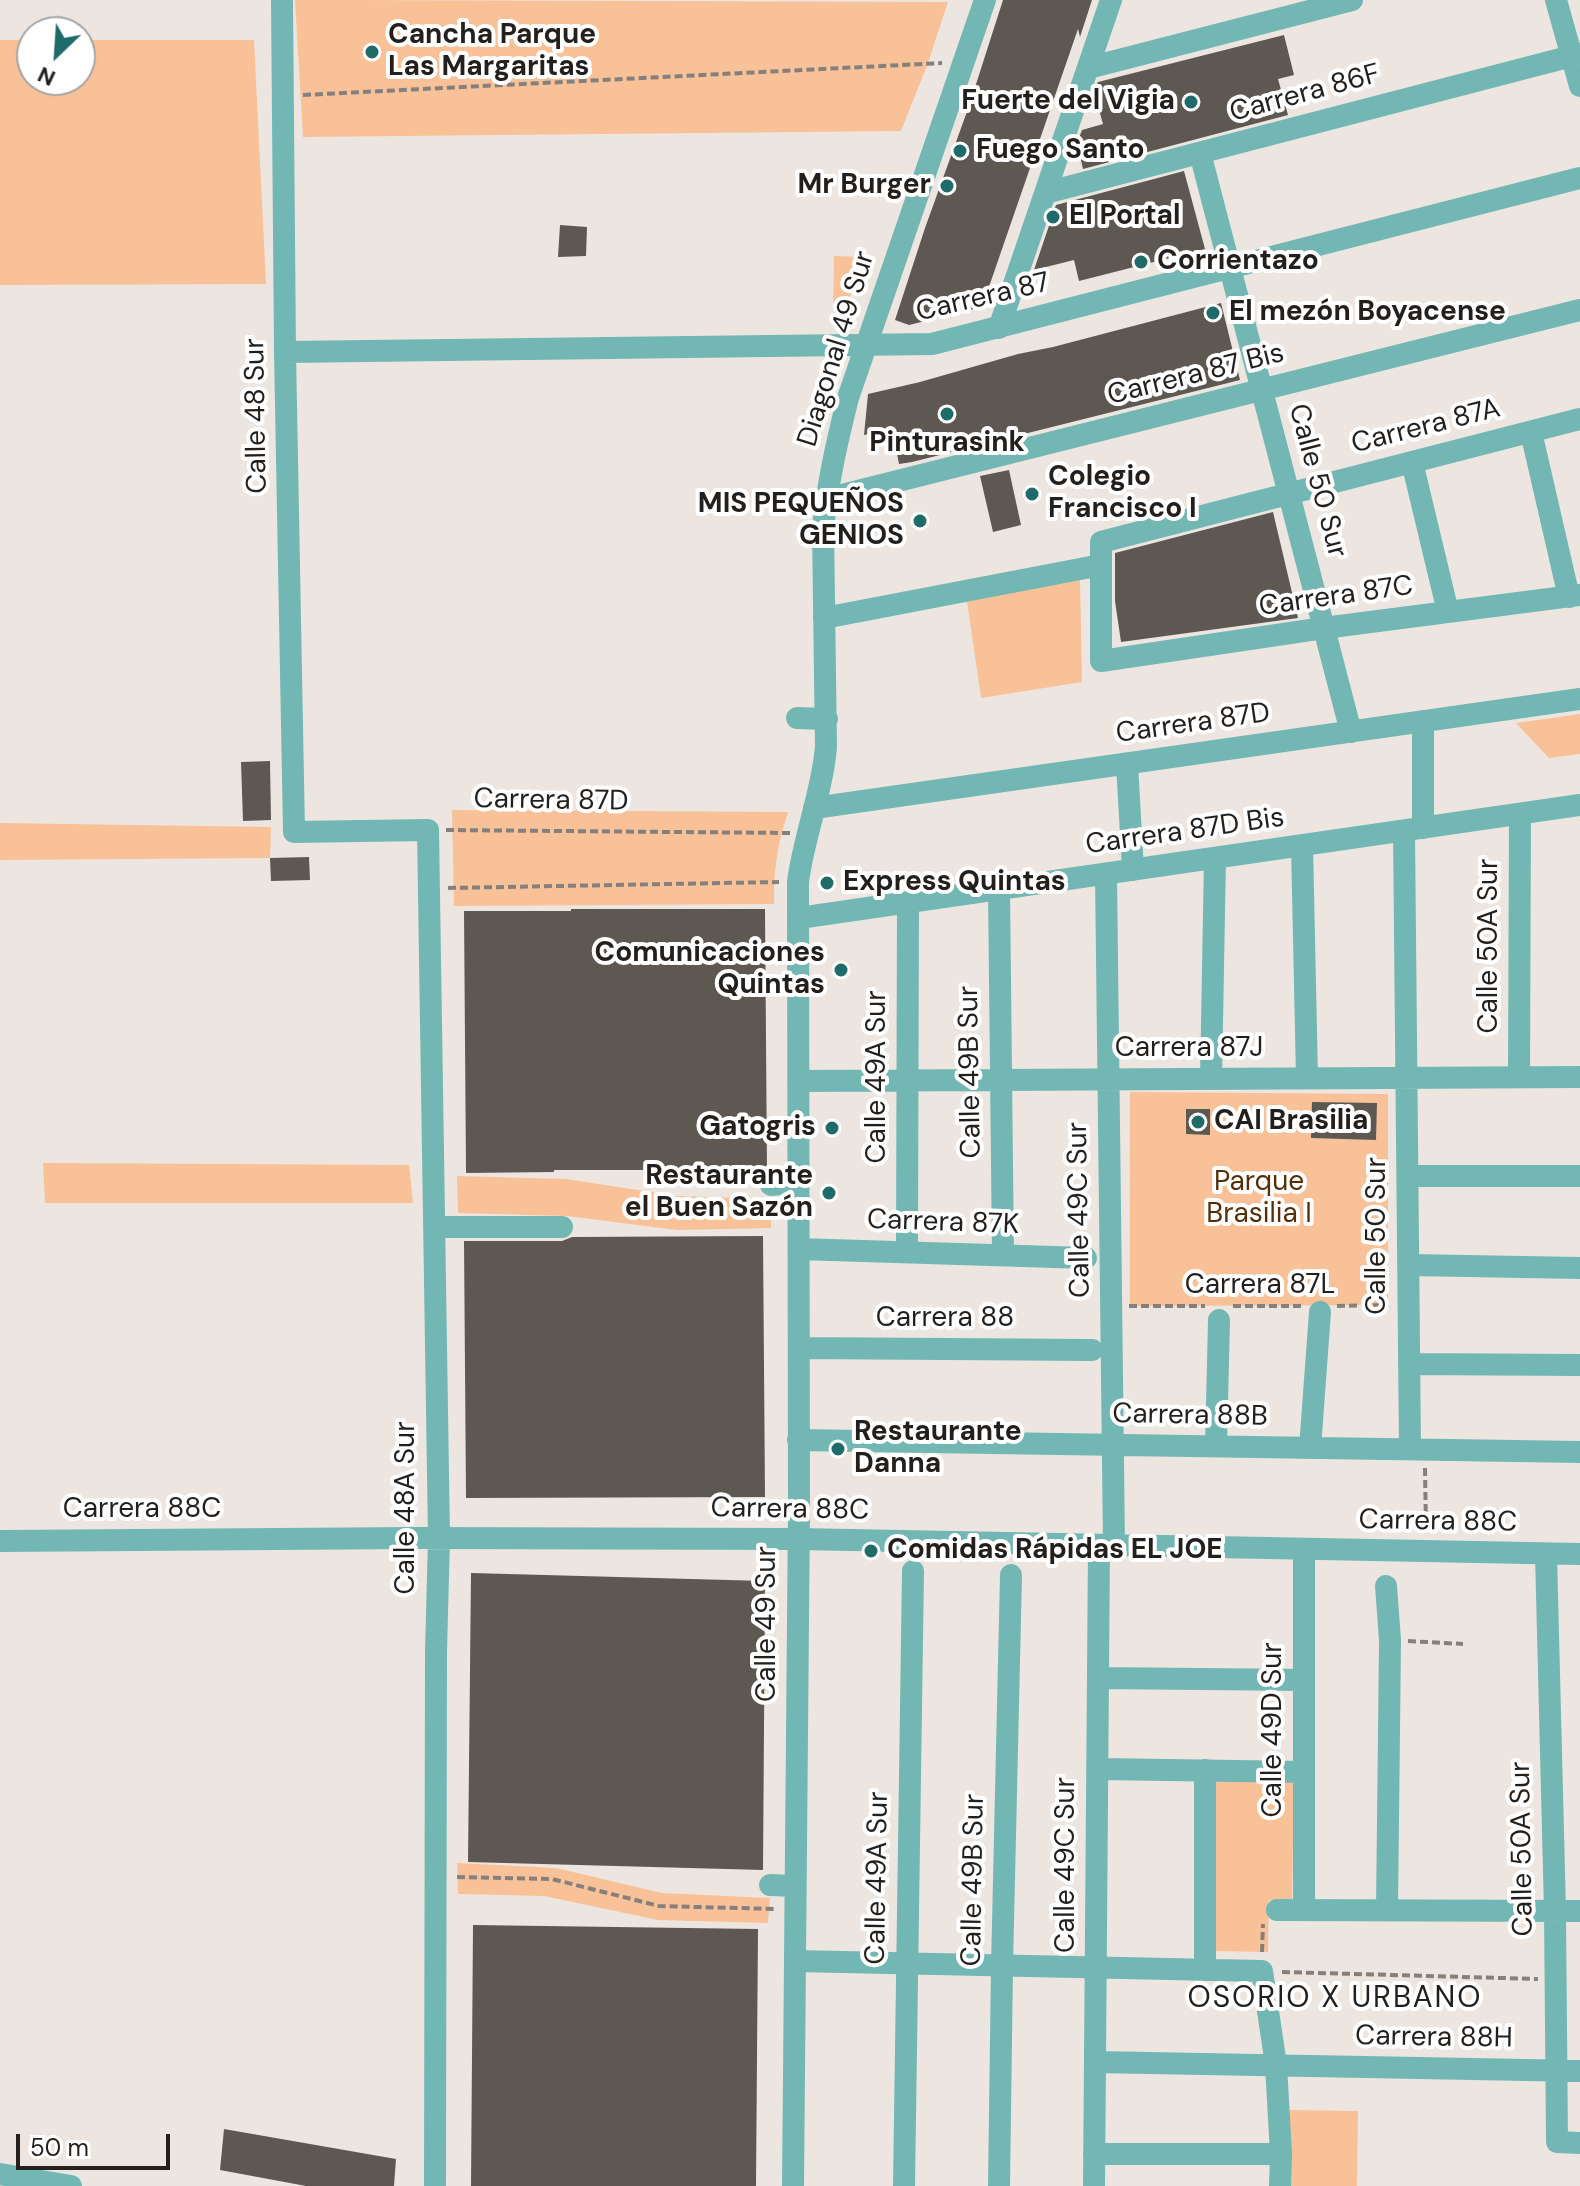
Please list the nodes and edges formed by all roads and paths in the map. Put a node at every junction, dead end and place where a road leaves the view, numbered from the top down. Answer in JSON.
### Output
{"nodes":[{"id":1,"x":282,"y":0,"type":"edge"},
{"id":2,"x":985,"y":0,"type":"edge"},
{"id":3,"x":1111,"y":0,"type":"edge"},
{"id":4,"x":1352,"y":0,"type":"edge"},
{"id":5,"x":1556,"y":0,"type":"edge"},
{"id":6,"x":1576,"y":55,"type":"edge"},
{"id":7,"x":964,"y":62,"type":"junction"},
{"id":8,"x":1088,"y":68,"type":"junction"},
{"id":9,"x":1580,"y":86,"type":"edge"},
{"id":10,"x":283,"y":96,"type":"junction"},
{"id":11,"x":1200,"y":153,"type":"junction"},
{"id":12,"x":1580,"y":178,"type":"edge"},
{"id":13,"x":1045,"y":193,"type":"junction"},
{"id":14,"x":1230,"y":268,"type":"junction"},
{"id":15,"x":1580,"y":310,"type":"edge"},
{"id":16,"x":999,"y":328,"type":"junction"},
{"id":17,"x":866,"y":346,"type":"junction"},
{"id":18,"x":285,"y":352,"type":"junction"},
{"id":19,"x":1262,"y":390,"type":"junction"},
{"id":20,"x":1580,"y":419,"type":"edge"},
{"id":21,"x":1531,"y":432,"type":"junction"},
{"id":22,"x":1412,"y":462,"type":"junction"},
{"id":23,"x":1289,"y":493,"type":"junction"},
{"id":24,"x":826,"y":499,"type":"junction"},
{"id":25,"x":1101,"y":565,"type":"junction"},
{"id":26,"x":1574,"y":596,"type":"edge"},
{"id":27,"x":1448,"y":612,"type":"junction"},
{"id":28,"x":824,"y":618,"type":"junction"},
{"id":29,"x":1324,"y":628,"type":"junction"},
{"id":30,"x":1580,"y":699,"type":"edge"},
{"id":31,"x":797,"y":718,"type":"dead end"},
{"id":32,"x":827,"y":719,"type":"junction"},
{"id":33,"x":1423,"y":721,"type":"junction"},
{"id":34,"x":1351,"y":732,"type":"junction"},
{"id":35,"x":1127,"y":764,"type":"junction"},
{"id":36,"x":1580,"y":805,"type":"edge"},
{"id":37,"x":814,"y":808,"type":"junction"},
{"id":38,"x":1520,"y":814,"type":"junction"},
{"id":39,"x":428,"y":830,"type":"junction"},
{"id":40,"x":1414,"y":830,"type":"junction"},
{"id":41,"x":807,"y":833,"type":"junction"},
{"id":42,"x":1302,"y":845,"type":"junction"},
{"id":43,"x":1215,"y":858,"type":"junction"},
{"id":44,"x":1133,"y":870,"type":"junction"},
{"id":45,"x":1106,"y":874,"type":"junction"},
{"id":46,"x":798,"y":882,"type":"junction"},
{"id":47,"x":429,"y":888,"type":"junction"},
{"id":48,"x":999,"y":889,"type":"junction"},
{"id":49,"x":908,"y":902,"type":"junction"},
{"id":50,"x":799,"y":918,"type":"junction"},
{"id":51,"x":1519,"y":1077,"type":"junction"},
{"id":52,"x":1580,"y":1077,"type":"edge"},
{"id":53,"x":1307,"y":1078,"type":"junction"},
{"id":54,"x":1407,"y":1078,"type":"junction"},
{"id":55,"x":1109,"y":1079,"type":"junction"},
{"id":56,"x":1211,"y":1079,"type":"junction"},
{"id":57,"x":907,"y":1080,"type":"junction"},
{"id":58,"x":1001,"y":1080,"type":"junction"},
{"id":59,"x":799,"y":1081,"type":"junction"},
{"id":60,"x":1408,"y":1176,"type":"junction"},
{"id":61,"x":1580,"y":1176,"type":"edge"},
{"id":62,"x":799,"y":1182,"type":"junction"},
{"id":63,"x":771,"y":1185,"type":"dead end"},
{"id":64,"x":434,"y":1227,"type":"junction"},
{"id":65,"x":562,"y":1227,"type":"dead end"},
{"id":66,"x":799,"y":1249,"type":"junction"},
{"id":67,"x":907,"y":1252,"type":"junction"},
{"id":68,"x":1003,"y":1255,"type":"junction"},
{"id":69,"x":1086,"y":1258,"type":"dead end"},
{"id":70,"x":1409,"y":1265,"type":"junction"},
{"id":71,"x":1580,"y":1268,"type":"edge"},
{"id":72,"x":1111,"y":1306,"type":"junction"},
{"id":73,"x":1409,"y":1306,"type":"junction"},
{"id":74,"x":1318,"y":1308,"type":"junction"},
{"id":75,"x":1219,"y":1320,"type":"dead end"},
{"id":76,"x":799,"y":1348,"type":"junction"},
{"id":77,"x":1092,"y":1350,"type":"dead end"},
{"id":78,"x":1409,"y":1364,"type":"junction"},
{"id":79,"x":1580,"y":1365,"type":"edge"},
{"id":80,"x":798,"y":1440,"type":"junction"},
{"id":81,"x":1113,"y":1444,"type":"junction"},
{"id":82,"x":1216,"y":1446,"type":"junction"},
{"id":83,"x":1310,"y":1448,"type":"junction"},
{"id":84,"x":1417,"y":1449,"type":"junction"},
{"id":85,"x":1580,"y":1452,"type":"edge"},
{"id":86,"x":439,"y":1538,"type":"junction"},
{"id":87,"x":1426,"y":1538,"type":"dead end"},
{"id":88,"x":798,"y":1539,"type":"junction"},
{"id":89,"x":0,"y":1541,"type":"edge"},
{"id":90,"x":1107,"y":1545,"type":"junction"},
{"id":91,"x":1304,"y":1549,"type":"junction"},
{"id":92,"x":1546,"y":1554,"type":"junction"},
{"id":93,"x":1580,"y":1554,"type":"edge"},
{"id":94,"x":913,"y":1571,"type":"dead end"},
{"id":95,"x":1011,"y":1575,"type":"dead end"},
{"id":96,"x":1386,"y":1586,"type":"dead end"},
{"id":97,"x":1390,"y":1640,"type":"junction"},
{"id":98,"x":1463,"y":1644,"type":"dead end"},
{"id":99,"x":1098,"y":1678,"type":"junction"},
{"id":100,"x":1304,"y":1680,"type":"junction"},
{"id":101,"x":1098,"y":1769,"type":"junction"},
{"id":102,"x":1205,"y":1770,"type":"junction"},
{"id":103,"x":1304,"y":1772,"type":"junction"},
{"id":104,"x":436,"y":1877,"type":"junction"},
{"id":105,"x":770,"y":1885,"type":"dead end"},
{"id":106,"x":795,"y":1886,"type":"junction"},
{"id":107,"x":795,"y":1909,"type":"junction"},
{"id":108,"x":1277,"y":1910,"type":"joint"},
{"id":109,"x":1304,"y":1910,"type":"junction"},
{"id":110,"x":1387,"y":1910,"type":"junction"},
{"id":111,"x":1555,"y":1911,"type":"junction"},
{"id":112,"x":1580,"y":1911,"type":"edge"},
{"id":113,"x":795,"y":1961,"type":"junction"},
{"id":114,"x":906,"y":1964,"type":"junction"},
{"id":115,"x":1002,"y":1966,"type":"junction"},
{"id":116,"x":1097,"y":1968,"type":"junction"},
{"id":117,"x":1205,"y":1970,"type":"junction"},
{"id":118,"x":1262,"y":1971,"type":"junction"},
{"id":119,"x":1556,"y":1979,"type":"junction"},
{"id":120,"x":1095,"y":2062,"type":"junction"},
{"id":121,"x":1276,"y":2065,"type":"junction"},
{"id":122,"x":1557,"y":2070,"type":"junction"},
{"id":123,"x":1580,"y":2071,"type":"edge"},
{"id":124,"x":1580,"y":2143,"type":"edge"},
{"id":125,"x":1094,"y":2154,"type":"junction"},
{"id":126,"x":1281,"y":2154,"type":"junction"},
{"id":127,"x":0,"y":2174,"type":"edge"},
{"id":128,"x":71,"y":2186,"type":"edge"},
{"id":129,"x":435,"y":2186,"type":"edge"},
{"id":130,"x":793,"y":2186,"type":"edge"},
{"id":131,"x":904,"y":2186,"type":"edge"},
{"id":132,"x":999,"y":2186,"type":"edge"},
{"id":133,"x":1094,"y":2186,"type":"edge"},
{"id":134,"x":1280,"y":2186,"type":"edge"}],
"edges":[{"from":1,"to":10,"type":"street","name":"Calle 48 Sur"},
{"from":2,"to":7,"type":"street","name":"Diagonal 49 Sur"},
{"from":3,"to":8,"type":"street"},
{"from":4,"to":8,"type":"street"},
{"from":5,"to":6,"type":"street"},
{"from":6,"to":9,"type":"street"},
{"from":6,"to":11,"type":"street","name":"Carrera 86F"},
{"from":7,"to":10,"type":"path"},
{"from":7,"to":17,"type":"street","name":"Diagonal 49 Sur"},
{"from":8,"to":13,"type":"street"},
{"from":10,"to":18,"type":"street","name":"Calle 48 Sur"},
{"from":11,"to":13,"type":"street","name":"Carrera 86F"},
{"from":11,"to":14,"type":"street","name":"Calle 50 Sur"},
{"from":12,"to":14,"type":"street","name":"Carrera 87"},
{"from":13,"to":16,"type":"street"},
{"from":14,"to":16,"type":"street","name":"Carrera 87"},
{"from":14,"to":19,"type":"street","name":"Calle 50 Sur"},
{"from":15,"to":19,"type":"street","name":"Carrera 87 Bis"},
{"from":16,"to":17,"type":"street","name":"Carrera 87"},
{"from":17,"to":18,"type":"street","name":"Carrera 87"},
{"from":17,"to":24,"type":"street","name":"Diagonal 49 Sur"},
{"from":18,"to":39,"type":"street","name":"Calle 48 Sur"},
{"from":19,"to":23,"type":"street","name":"Calle 50 Sur"},
{"from":19,"to":24,"type":"street","name":"Carrera 87 Bis"},
{"from":20,"to":21,"type":"street","name":"Carrera 87A"},
{"from":21,"to":22,"type":"street","name":"Carrera 87A"},
{"from":21,"to":26,"type":"street"},
{"from":22,"to":23,"type":"street","name":"Carrera 87A"},
{"from":22,"to":27,"type":"street"},
{"from":23,"to":25,"type":"street","name":"Carrera 87A"},
{"from":23,"to":29,"type":"street","name":"Calle 50 Sur"},
{"from":24,"to":28,"type":"street","name":"Diagonal 49 Sur"},
{"from":25,"to":28,"type":"street"},
{"from":25,"to":29,"type":"street","name":"Carrera 87C"},
{"from":26,"to":27,"type":"street","name":"Carrera 87C"},
{"from":27,"to":29,"type":"street","name":"Carrera 87C"},
{"from":28,"to":32,"type":"street","name":"Diagonal 49 Sur"},
{"from":29,"to":34,"type":"street","name":"Calle 50 Sur"},
{"from":30,"to":33,"type":"street","name":"Carrera 87D"},
{"from":31,"to":32,"type":"street"},
{"from":32,"to":37,"type":"street","name":"Diagonal 49 Sur"},
{"from":33,"to":34,"type":"street","name":"Carrera 87D"},
{"from":33,"to":40,"type":"street","name":"Calle 50 Sur"},
{"from":34,"to":35,"type":"street","name":"Carrera 87D"},
{"from":35,"to":37,"type":"street","name":"Carrera 87D"},
{"from":35,"to":44,"type":"street"},
{"from":36,"to":38,"type":"street","name":"Carrera 87D Bis"},
{"from":37,"to":41,"type":"street","name":"Diagonal 49 Sur"},
{"from":38,"to":40,"type":"street","name":"Carrera 87D Bis"},
{"from":38,"to":51,"type":"street","name":"Calle 50A Sur"},
{"from":39,"to":41,"type":"path","name":"Carrera 87D"},
{"from":39,"to":47,"type":"street","name":"Calle 48A Sur"},
{"from":40,"to":42,"type":"street","name":"Carrera 87D Bis"},
{"from":40,"to":54,"type":"street","name":"Calle 50 Sur"},
{"from":41,"to":46,"type":"street","name":"Diagonal 49 Sur"},
{"from":42,"to":43,"type":"street","name":"Carrera 87D Bis"},
{"from":42,"to":53,"type":"street"},
{"from":43,"to":44,"type":"street","name":"Carrera 87D Bis"},
{"from":43,"to":56,"type":"street"},
{"from":44,"to":45,"type":"street","name":"Carrera 87D Bis"},
{"from":45,"to":48,"type":"street","name":"Carrera 87D Bis"},
{"from":45,"to":55,"type":"street","name":"Calle 49C Sur"},
{"from":46,"to":47,"type":"path"},
{"from":46,"to":50,"type":"street","name":"Diagonal 49 Sur"},
{"from":47,"to":64,"type":"street","name":"Calle 48A Sur"},
{"from":48,"to":49,"type":"street","name":"Carrera 87D Bis"},
{"from":48,"to":58,"type":"street","name":"Calle 49B Sur"},
{"from":49,"to":50,"type":"street","name":"Carrera 87D Bis"},
{"from":49,"to":57,"type":"street","name":"Calle 49A Sur"},
{"from":50,"to":59,"type":"street","name":"Calle 49 Sur"},
{"from":51,"to":52,"type":"street","name":"Carrera 87J"},
{"from":51,"to":54,"type":"street","name":"Carrera 87J"},
{"from":53,"to":54,"type":"street","name":"Carrera 87J"},
{"from":53,"to":56,"type":"street","name":"Carrera 87J"},
{"from":54,"to":60,"type":"street","name":"Calle 50 Sur"},
{"from":55,"to":56,"type":"street","name":"Carrera 87J"},
{"from":55,"to":58,"type":"street","name":"Carrera 87J"},
{"from":55,"to":72,"type":"street","name":"Calle 49C Sur"},
{"from":57,"to":58,"type":"street","name":"Carrera 87J"},
{"from":57,"to":59,"type":"street","name":"Carrera 87J"},
{"from":57,"to":67,"type":"street","name":"Calle 49A Sur"},
{"from":58,"to":68,"type":"street","name":"Calle 49B Sur"},
{"from":59,"to":62,"type":"street","name":"Calle 49 Sur"},
{"from":60,"to":61,"type":"street"},
{"from":60,"to":70,"type":"street","name":"Calle 50 Sur"},
{"from":62,"to":63,"type":"street"},
{"from":62,"to":66,"type":"street","name":"Calle 49 Sur"},
{"from":64,"to":65,"type":"street"},
{"from":64,"to":86,"type":"street","name":"Calle 48A Sur"},
{"from":66,"to":67,"type":"street","name":"Carrera 87K"},
{"from":66,"to":76,"type":"street","name":"Calle 49 Sur"},
{"from":67,"to":68,"type":"street","name":"Carrera 87K"},
{"from":68,"to":69,"type":"street","name":"Carrera 87K"},
{"from":70,"to":71,"type":"street"},
{"from":70,"to":73,"type":"street","name":"Calle 50 Sur"},
{"from":72,"to":74,"type":"path","name":"Carrera 87L"},
{"from":72,"to":81,"type":"street","name":"Calle 49C Sur"},
{"from":73,"to":74,"type":"path","name":"Carrera 87L"},
{"from":73,"to":78,"type":"street","name":"Calle 50 Sur"},
{"from":74,"to":83,"type":"street"},
{"from":75,"to":82,"type":"street"},
{"from":76,"to":77,"type":"street","name":"Carrera 88"},
{"from":76,"to":80,"type":"street","name":"Calle 49 Sur"},
{"from":78,"to":79,"type":"street"},
{"from":78,"to":84,"type":"street","name":"Calle 50 Sur"},
{"from":80,"to":81,"type":"street","name":"Carrera 88B"},
{"from":80,"to":88,"type":"street","name":"Calle 49 Sur"},
{"from":81,"to":82,"type":"street","name":"Carrera 88B"},
{"from":81,"to":90,"type":"street","name":"Calle 49C Sur"},
{"from":82,"to":83,"type":"street","name":"Carrera 88B"},
{"from":83,"to":84,"type":"street","name":"Carrera 88B"},
{"from":84,"to":85,"type":"street","name":"Carrera 88B"},
{"from":84,"to":87,"type":"path"},
{"from":86,"to":88,"type":"street","name":"Carrera 88C"},
{"from":86,"to":89,"type":"street","name":"Carrera 88C"},
{"from":86,"to":104,"type":"street","name":"Calle 48A Sur"},
{"from":88,"to":90,"type":"street","name":"Carrera 88C"},
{"from":88,"to":106,"type":"street","name":"Calle 49 Sur"},
{"from":90,"to":91,"type":"street","name":"Carrera 88C"},
{"from":90,"to":99,"type":"street","name":"Calle 49C Sur"},
{"from":91,"to":92,"type":"street","name":"Carrera 88C"},
{"from":91,"to":100,"type":"street","name":"Calle 49D Sur"},
{"from":92,"to":93,"type":"street","name":"Carrera 88C"},
{"from":92,"to":111,"type":"street","name":"Calle 50A Sur"},
{"from":94,"to":114,"type":"street","name":"Calle 49A Sur"},
{"from":95,"to":115,"type":"street","name":"Calle 49B Sur"},
{"from":96,"to":97,"type":"street"},
{"from":97,"to":98,"type":"path"},
{"from":97,"to":110,"type":"street"},
{"from":99,"to":100,"type":"street"},
{"from":99,"to":101,"type":"street","name":"Calle 49C Sur"},
{"from":100,"to":103,"type":"street","name":"Calle 49D Sur"},
{"from":101,"to":102,"type":"street"},
{"from":101,"to":116,"type":"street","name":"Calle 49C Sur"},
{"from":102,"to":103,"type":"street"},
{"from":102,"to":117,"type":"street"},
{"from":103,"to":109,"type":"street","name":"Calle 49D Sur"},
{"from":104,"to":107,"type":"path"},
{"from":104,"to":129,"type":"street","name":"Calle 48A Sur"},
{"from":105,"to":106,"type":"street"},
{"from":106,"to":107,"type":"street","name":"Calle 49 Sur"},
{"from":107,"to":113,"type":"street","name":"Calle 49 Sur"},
{"from":108,"to":109,"type":"street"},
{"from":108,"to":118,"type":"path"},
{"from":109,"to":110,"type":"street"},
{"from":110,"to":111,"type":"street"},
{"from":111,"to":112,"type":"street"},
{"from":111,"to":119,"type":"street","name":"Calle 50A Sur"},
{"from":113,"to":114,"type":"street"},
{"from":113,"to":130,"type":"street","name":"Calle 49 Sur"},
{"from":114,"to":115,"type":"street"},
{"from":114,"to":131,"type":"street","name":"Calle 49A Sur"},
{"from":115,"to":116,"type":"street"},
{"from":115,"to":132,"type":"street","name":"Calle 49B Sur"},
{"from":116,"to":117,"type":"street"},
{"from":116,"to":120,"type":"street","name":"Calle 49C Sur"},
{"from":117,"to":118,"type":"street"},
{"from":118,"to":119,"type":"path"},
{"from":118,"to":121,"type":"street"},
{"from":119,"to":122,"type":"street","name":"Calle 50A Sur"},
{"from":120,"to":121,"type":"street","name":"Carrera 88H"},
{"from":120,"to":125,"type":"street","name":"Calle 49C Sur"},
{"from":121,"to":122,"type":"street","name":"Carrera 88H"},
{"from":121,"to":126,"type":"street"},
{"from":122,"to":123,"type":"street","name":"Carrera 88H"},
{"from":122,"to":124,"type":"street","name":"Calle 50A Sur"},
{"from":125,"to":126,"type":"street"},
{"from":125,"to":133,"type":"street","name":"Calle 49C Sur"},
{"from":126,"to":134,"type":"street"},
{"from":127,"to":128,"type":"street"}]}
